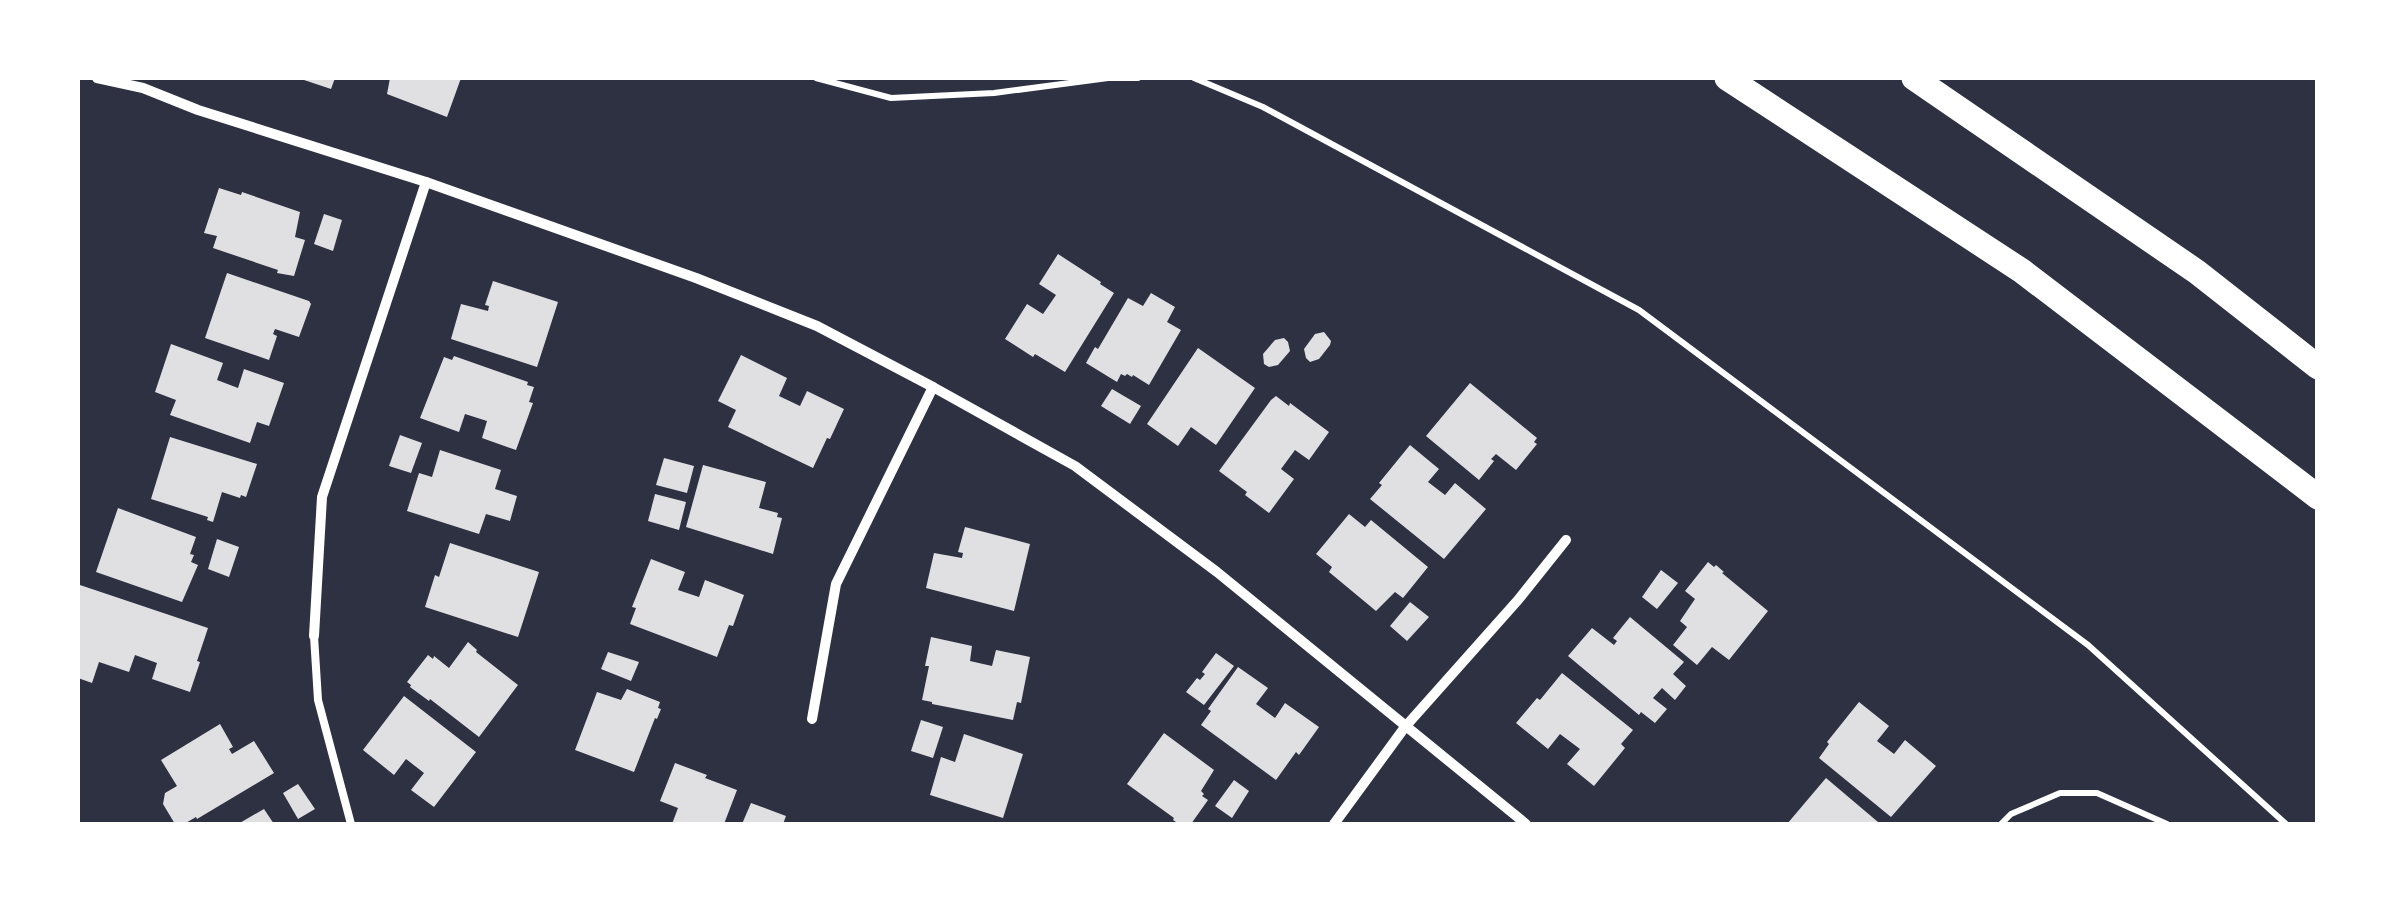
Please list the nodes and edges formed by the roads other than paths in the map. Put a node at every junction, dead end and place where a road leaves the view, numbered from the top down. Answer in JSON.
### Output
{"nodes":[{"id":1,"x":97,"y":78,"type":"edge"},
{"id":2,"x":1726,"y":78,"type":"edge"},
{"id":3,"x":1914,"y":78,"type":"edge"},
{"id":4,"x":144,"y":82,"type":"edge"},
{"id":5,"x":426,"y":182,"type":"junction"},
{"id":6,"x":2318,"y":367,"type":"edge"},
{"id":7,"x":934,"y":387,"type":"junction"},
{"id":8,"x":2318,"y":497,"type":"edge"},
{"id":9,"x":1566,"y":540,"type":"dead end"},
{"id":10,"x":314,"y":636,"type":"joint"},
{"id":11,"x":812,"y":719,"type":"dead end"},
{"id":12,"x":1405,"y":727,"type":"junction"},
{"id":13,"x":351,"y":824,"type":"edge"},
{"id":14,"x":1334,"y":824,"type":"edge"},
{"id":15,"x":1526,"y":824,"type":"edge"}],
"edges":[{"from":1,"to":4,"type":"street"},
{"from":2,"to":8,"type":"main road"},
{"from":3,"to":6,"type":"main road"},
{"from":4,"to":5,"type":"street"},
{"from":5,"to":7,"type":"street"},
{"from":5,"to":10,"type":"street"},
{"from":7,"to":11,"type":"street"},
{"from":7,"to":12,"type":"street"},
{"from":9,"to":12,"type":"street"},
{"from":10,"to":13,"type":"lane"},
{"from":12,"to":14,"type":"street"},
{"from":12,"to":15,"type":"street"}]}
